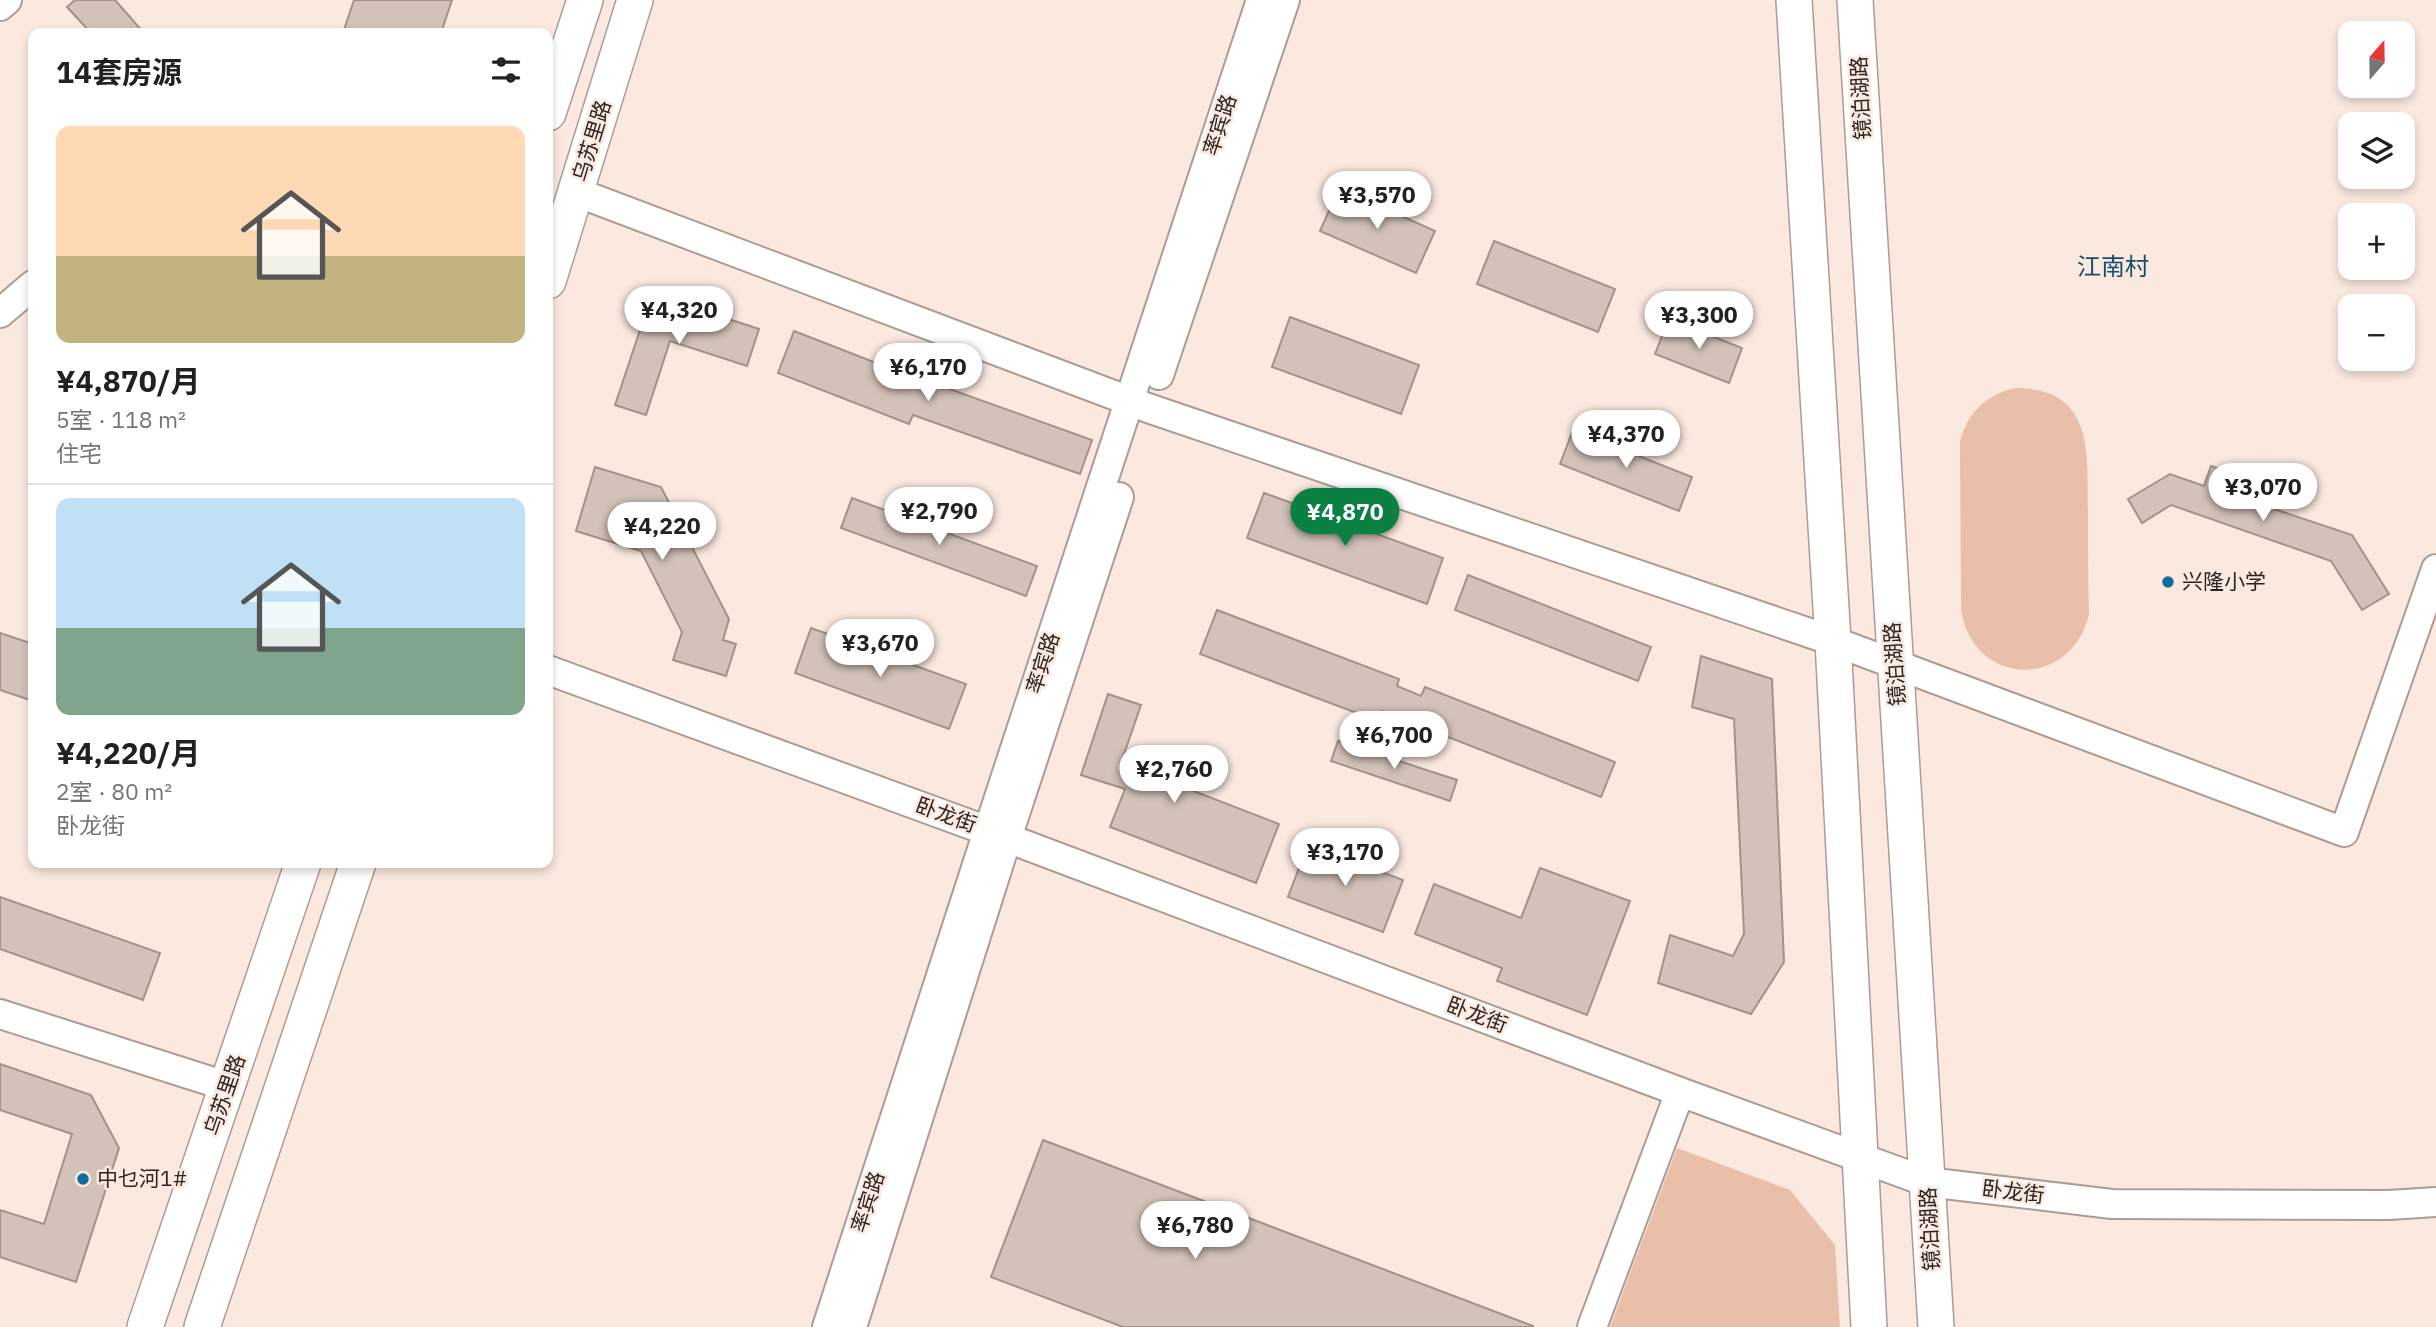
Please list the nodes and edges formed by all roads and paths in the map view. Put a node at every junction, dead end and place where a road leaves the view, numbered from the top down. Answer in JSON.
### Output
{"nodes":[{"id":1,"x":7,"y":0,"type":"edge"},
{"id":2,"x":584,"y":0,"type":"edge"},
{"id":3,"x":635,"y":0,"type":"edge"},
{"id":4,"x":1261,"y":0,"type":"edge"},
{"id":5,"x":1284,"y":0,"type":"edge"},
{"id":6,"x":1794,"y":0,"type":"edge"},
{"id":7,"x":1855,"y":0,"type":"edge"},
{"id":8,"x":0,"y":6,"type":"edge"},
{"id":9,"x":553,"y":97,"type":"edge"},
{"id":10,"x":576,"y":192,"type":"junction"},
{"id":11,"x":553,"y":265,"type":"edge"},
{"id":12,"x":28,"y":289,"type":"edge"},
{"id":13,"x":0,"y":313,"type":"edge"},
{"id":14,"x":1139,"y":405,"type":"junction"},
{"id":15,"x":2436,"y":569,"type":"edge"},
{"id":16,"x":1832,"y":641,"type":"junction"},
{"id":17,"x":1895,"y":664,"type":"junction"},
{"id":18,"x":553,"y":672,"type":"edge"},
{"id":19,"x":998,"y":834,"type":"junction"},
{"id":20,"x":301,"y":868,"type":"edge"},
{"id":21,"x":356,"y":868,"type":"edge"},
{"id":22,"x":0,"y":1014,"type":"edge"},
{"id":23,"x":229,"y":1087,"type":"junction"},
{"id":24,"x":1681,"y":1092,"type":"junction"},
{"id":25,"x":1858,"y":1157,"type":"junction"},
{"id":26,"x":1927,"y":1182,"type":"junction"},
{"id":27,"x":2436,"y":1202,"type":"edge"},
{"id":28,"x":145,"y":1327,"type":"edge"},
{"id":29,"x":202,"y":1327,"type":"edge"},
{"id":30,"x":827,"y":1327,"type":"edge"},
{"id":31,"x":852,"y":1327,"type":"edge"},
{"id":32,"x":1592,"y":1327,"type":"edge"},
{"id":33,"x":1869,"y":1327,"type":"edge"},
{"id":34,"x":1936,"y":1327,"type":"edge"}],
"edges":[{"from":1,"to":8,"type":"street"},
{"from":2,"to":9,"type":"main road"},
{"from":3,"to":10,"type":"main road","name":"乌苏里路"},
{"from":4,"to":14,"type":"street","name":"率宾路"},
{"from":5,"to":14,"type":"street","name":"率宾路"},
{"from":6,"to":16,"type":"main road"},
{"from":7,"to":17,"type":"main road","name":"镜泊湖路"},
{"from":10,"to":11,"type":"main road","name":"乌苏里路"},
{"from":10,"to":14,"type":"street"},
{"from":12,"to":13,"type":"street"},
{"from":14,"to":16,"type":"street"},
{"from":14,"to":19,"type":"street","name":"率宾路"},
{"from":15,"to":17,"type":"street"},
{"from":16,"to":17,"type":"street"},
{"from":16,"to":25,"type":"main road"},
{"from":17,"to":26,"type":"main road","name":"镜泊湖路"},
{"from":18,"to":19,"type":"street","name":"卧龙街"},
{"from":19,"to":24,"type":"street","name":"卧龙街"},
{"from":19,"to":30,"type":"street","name":"率宾路"},
{"from":19,"to":31,"type":"street","name":"率宾路"},
{"from":20,"to":23,"type":"main road","name":"乌苏里路"},
{"from":21,"to":29,"type":"main road"},
{"from":22,"to":23,"type":"street"},
{"from":23,"to":28,"type":"main road","name":"乌苏里路"},
{"from":24,"to":25,"type":"street","name":"卧龙街"},
{"from":24,"to":32,"type":"street"},
{"from":25,"to":26,"type":"street","name":"卧龙街"},
{"from":25,"to":33,"type":"main road"},
{"from":26,"to":27,"type":"street","name":"卧龙街"},
{"from":26,"to":34,"type":"main road","name":"镜泊湖路"}]}
